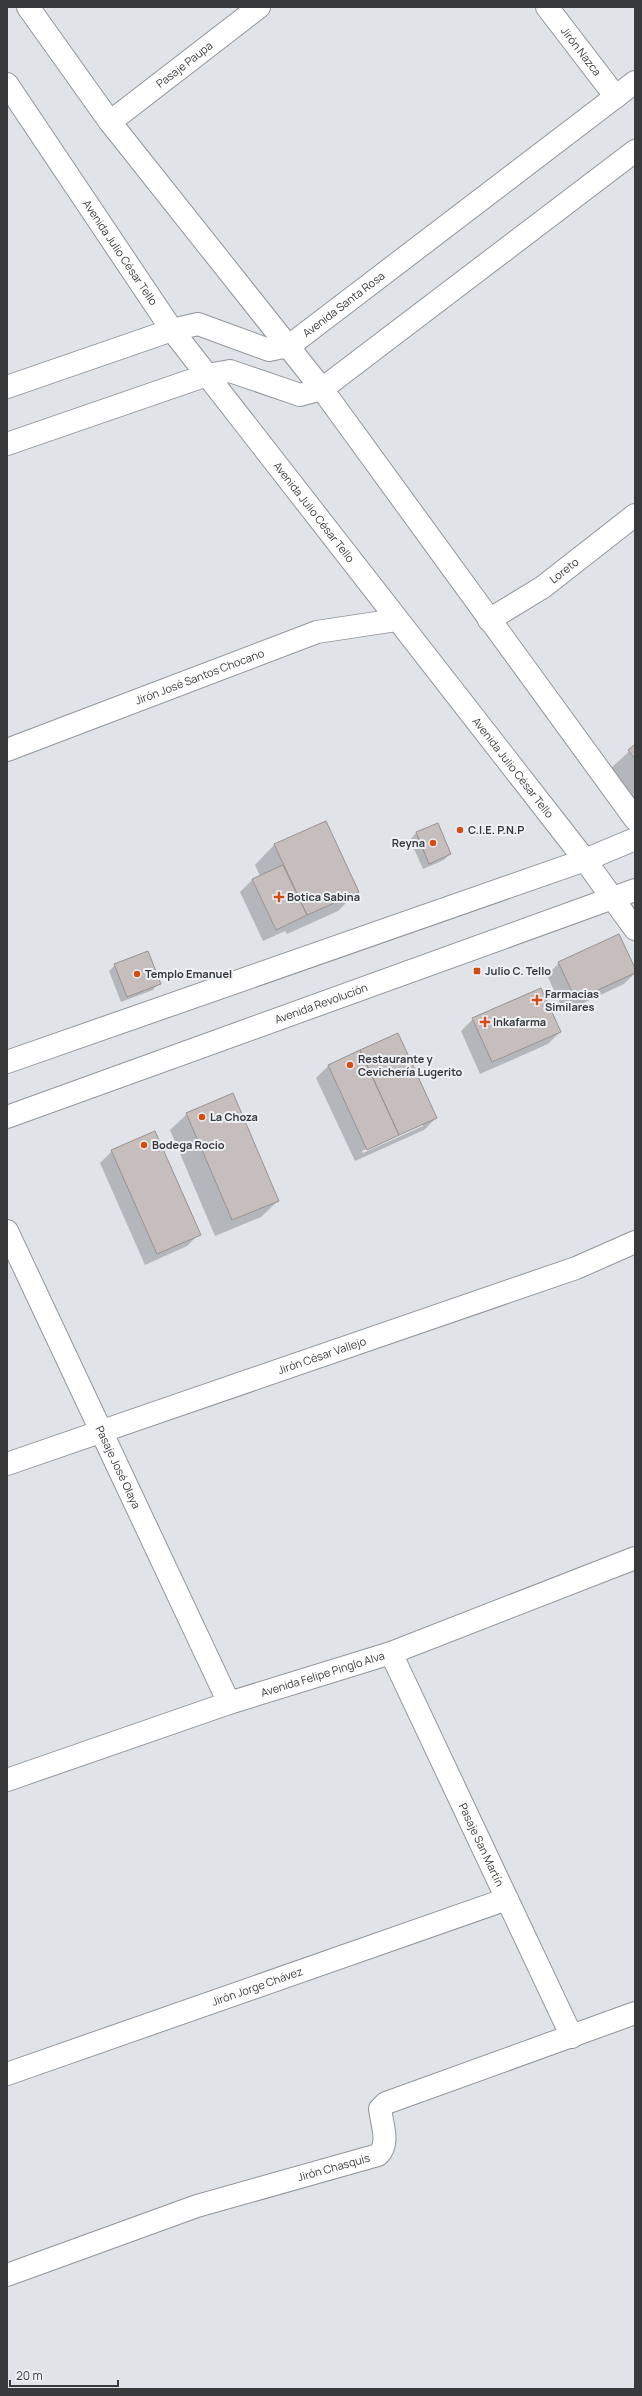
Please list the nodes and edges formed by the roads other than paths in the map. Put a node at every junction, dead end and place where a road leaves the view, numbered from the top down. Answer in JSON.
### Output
{"nodes":[{"id":1,"x":28,"y":7,"type":"edge"},
{"id":2,"x":259,"y":7,"type":"edge"},
{"id":3,"x":547,"y":7,"type":"edge"},
{"id":4,"x":635,"y":82,"type":"edge"},
{"id":5,"x":7,"y":84,"type":"edge"},
{"id":6,"x":616,"y":96,"type":"junction"},
{"id":7,"x":110,"y":122,"type":"junction"},
{"id":8,"x":635,"y":150,"type":"edge"},
{"id":9,"x":172,"y":330,"type":"junction"},
{"id":10,"x":289,"y":346,"type":"junction"},
{"id":11,"x":206,"y":375,"type":"junction"},
{"id":12,"x":7,"y":387,"type":"edge"},
{"id":13,"x":322,"y":389,"type":"junction"},
{"id":14,"x":7,"y":444,"type":"edge"},
{"id":15,"x":635,"y":515,"type":"edge"},
{"id":16,"x":396,"y":620,"type":"junction"},
{"id":17,"x":489,"y":620,"type":"junction"},
{"id":18,"x":7,"y":750,"type":"edge"},
{"id":19,"x":635,"y":820,"type":"edge"},
{"id":20,"x":635,"y":839,"type":"edge"},
{"id":21,"x":585,"y":860,"type":"junction"},
{"id":22,"x":635,"y":890,"type":"edge"},
{"id":23,"x":613,"y":899,"type":"junction"},
{"id":24,"x":635,"y":929,"type":"edge"},
{"id":25,"x":7,"y":1062,"type":"edge"},
{"id":26,"x":7,"y":1117,"type":"edge"},
{"id":27,"x":7,"y":1231,"type":"edge"},
{"id":28,"x":635,"y":1242,"type":"edge"},
{"id":29,"x":101,"y":1432,"type":"junction"},
{"id":30,"x":7,"y":1464,"type":"edge"},
{"id":31,"x":633,"y":1565,"type":"edge"},
{"id":32,"x":391,"y":1652,"type":"junction"},
{"id":33,"x":229,"y":1703,"type":"junction"},
{"id":34,"x":7,"y":1780,"type":"edge"},
{"id":35,"x":507,"y":1899,"type":"junction"},
{"id":36,"x":635,"y":2013,"type":"edge"},
{"id":37,"x":572,"y":2036,"type":"junction"},
{"id":38,"x":7,"y":2074,"type":"edge"},
{"id":39,"x":7,"y":2275,"type":"edge"}],
"edges":[{"from":1,"to":7,"type":"street"},
{"from":2,"to":7,"type":"street","name":"Pasaje Paupa"},
{"from":3,"to":6,"type":"street","name":"Jirón Nazca"},
{"from":4,"to":6,"type":"street","name":"Avenida Santa Rosa"},
{"from":5,"to":9,"type":"street","name":"Avenida Julio César Tello"},
{"from":6,"to":10,"type":"street","name":"Avenida Santa Rosa"},
{"from":7,"to":10,"type":"street"},
{"from":8,"to":13,"type":"street"},
{"from":9,"to":10,"type":"street","name":"Avenida Santa Rosa"},
{"from":9,"to":11,"type":"street","name":"Avenida Julio César Tello"},
{"from":9,"to":12,"type":"street","name":"Avenida Santa Rosa"},
{"from":10,"to":13,"type":"street"},
{"from":11,"to":13,"type":"street"},
{"from":11,"to":14,"type":"street"},
{"from":11,"to":16,"type":"street","name":"Avenida Julio César Tello"},
{"from":13,"to":17,"type":"street"},
{"from":15,"to":17,"type":"street","name":"Loreto"},
{"from":16,"to":18,"type":"street","name":"Jirón José Santos Chocano"},
{"from":16,"to":21,"type":"street","name":"Avenida Julio César Tello"},
{"from":17,"to":19,"type":"street"},
{"from":20,"to":21,"type":"street"},
{"from":21,"to":23,"type":"street","name":"Avenida Julio César Tello"},
{"from":21,"to":25,"type":"street"},
{"from":22,"to":23,"type":"street","name":"Avenida Revolución"},
{"from":23,"to":24,"type":"street","name":"Avenida Julio César Tello"},
{"from":23,"to":26,"type":"street","name":"Avenida Revolución"},
{"from":27,"to":29,"type":"street","name":"Pasaje José Olaya"},
{"from":28,"to":29,"type":"street","name":"Jirón César Vallejo"},
{"from":29,"to":30,"type":"street","name":"Jirón César Vallejo"},
{"from":29,"to":33,"type":"street","name":"Pasaje José Olaya"},
{"from":31,"to":32,"type":"street","name":"Avenida Felipe Pinglo Alva"},
{"from":32,"to":33,"type":"street","name":"Avenida Felipe Pinglo Alva"},
{"from":32,"to":35,"type":"street","name":"Pasaje San Martín"},
{"from":33,"to":34,"type":"street","name":"Avenida Felipe Pinglo Alva"},
{"from":35,"to":37,"type":"street","name":"Pasaje San Martín"},
{"from":35,"to":38,"type":"street","name":"Jirón Jorge Chávez"},
{"from":36,"to":37,"type":"street","name":"Jirón Chasquis"},
{"from":37,"to":39,"type":"street","name":"Jirón Chasquis"}]}
